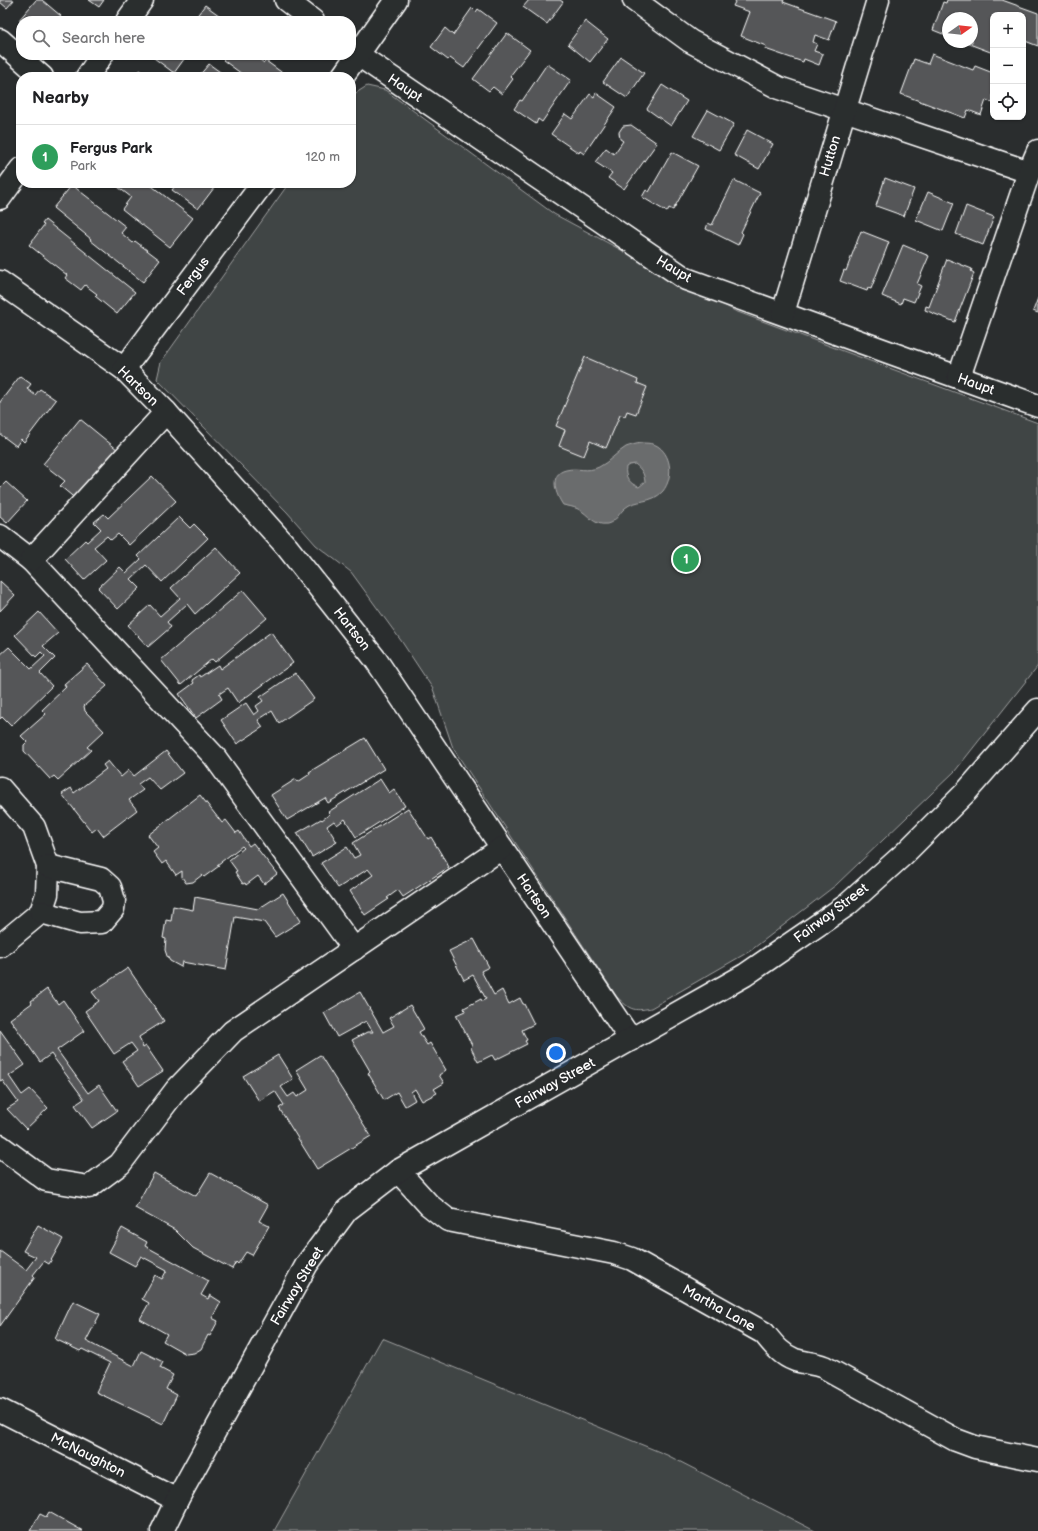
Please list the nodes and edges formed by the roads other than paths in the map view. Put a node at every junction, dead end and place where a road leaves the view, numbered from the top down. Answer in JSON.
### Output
{"nodes":[{"id":1,"x":142,"y":0,"type":"edge"},
{"id":2,"x":286,"y":0,"type":"edge"},
{"id":3,"x":396,"y":0,"type":"edge"},
{"id":4,"x":878,"y":0,"type":"edge"},
{"id":5,"x":637,"y":1,"type":"edge"},
{"id":6,"x":131,"y":16,"type":"edge"},
{"id":7,"x":307,"y":16,"type":"edge"},
{"id":8,"x":0,"y":40,"type":"edge"},
{"id":9,"x":356,"y":50,"type":"edge"},
{"id":10,"x":16,"y":54,"type":"edge"},
{"id":11,"x":356,"y":54,"type":"edge"},
{"id":12,"x":23,"y":60,"type":"edge"},
{"id":13,"x":99,"y":60,"type":"edge"},
{"id":14,"x":350,"y":60,"type":"edge"},
{"id":15,"x":36,"y":72,"type":"edge"},
{"id":16,"x":90,"y":72,"type":"edge"},
{"id":17,"x":344,"y":72,"type":"edge"},
{"id":18,"x":844,"y":110,"type":"junction"},
{"id":19,"x":1038,"y":151,"type":"edge"},
{"id":20,"x":1029,"y":172,"type":"junction"},
{"id":21,"x":16,"y":176,"type":"edge"},
{"id":22,"x":259,"y":188,"type":"edge"},
{"id":23,"x":0,"y":198,"type":"edge"},
{"id":24,"x":0,"y":282,"type":"edge"},
{"id":25,"x":783,"y":313,"type":"junction"},
{"id":26,"x":124,"y":369,"type":"junction"},
{"id":27,"x":959,"y":377,"type":"junction"},
{"id":28,"x":1038,"y":406,"type":"edge"},
{"id":29,"x":166,"y":412,"type":"junction"},
{"id":30,"x":0,"y":536,"type":"edge"},
{"id":31,"x":31,"y":560,"type":"junction"},
{"id":32,"x":1038,"y":710,"type":"edge"},
{"id":33,"x":0,"y":788,"type":"edge"},
{"id":34,"x":502,"y":848,"type":"junction"},
{"id":35,"x":48,"y":866,"type":"junction"},
{"id":36,"x":41,"y":912,"type":"junction"},
{"id":37,"x":0,"y":946,"type":"edge"},
{"id":38,"x":354,"y":949,"type":"junction"},
{"id":39,"x":631,"y":1040,"type":"junction"},
{"id":40,"x":0,"y":1146,"type":"edge"},
{"id":41,"x":398,"y":1171,"type":"junction"},
{"id":42,"x":0,"y":1410,"type":"edge"},
{"id":43,"x":1038,"y":1460,"type":"edge"},
{"id":44,"x":177,"y":1500,"type":"junction"},
{"id":45,"x":162,"y":1531,"type":"edge"}],
"edges":[{"from":1,"to":6,"type":"street"},
{"from":2,"to":7,"type":"street"},
{"from":3,"to":9,"type":"street"},
{"from":4,"to":18,"type":"street","name":"Hutton"},
{"from":5,"to":18,"type":"street"},
{"from":8,"to":10,"type":"street"},
{"from":11,"to":25,"type":"street","name":"Haupt"},
{"from":12,"to":15,"type":"street"},
{"from":13,"to":16,"type":"street"},
{"from":14,"to":17,"type":"street"},
{"from":18,"to":20,"type":"street"},
{"from":18,"to":25,"type":"street","name":"Hutton"},
{"from":19,"to":20,"type":"street"},
{"from":20,"to":27,"type":"street"},
{"from":21,"to":23,"type":"street"},
{"from":22,"to":26,"type":"street","name":"Fergus"},
{"from":24,"to":26,"type":"street","name":"Hartson"},
{"from":25,"to":27,"type":"street","name":"Haupt"},
{"from":26,"to":29,"type":"street","name":"Hartson"},
{"from":27,"to":28,"type":"street","name":"Haupt"},
{"from":29,"to":31,"type":"street"},
{"from":29,"to":34,"type":"street","name":"Hartson"},
{"from":30,"to":31,"type":"street"},
{"from":31,"to":38,"type":"street"},
{"from":32,"to":39,"type":"street","name":"Fairway Street"},
{"from":33,"to":35,"type":"street"},
{"from":34,"to":38,"type":"street"},
{"from":34,"to":39,"type":"street","name":"Hartson"},
{"from":35,"to":36,"type":"street"},
{"from":35,"to":36,"type":"street"},
{"from":36,"to":37,"type":"street"},
{"from":38,"to":40,"type":"street"},
{"from":39,"to":41,"type":"street","name":"Fairway Street"},
{"from":41,"to":43,"type":"street","name":"Martha Lane"},
{"from":41,"to":44,"type":"street","name":"Fairway Street"},
{"from":42,"to":44,"type":"street","name":"McNaughton"},
{"from":44,"to":45,"type":"street","name":"Fairway Street"}]}
